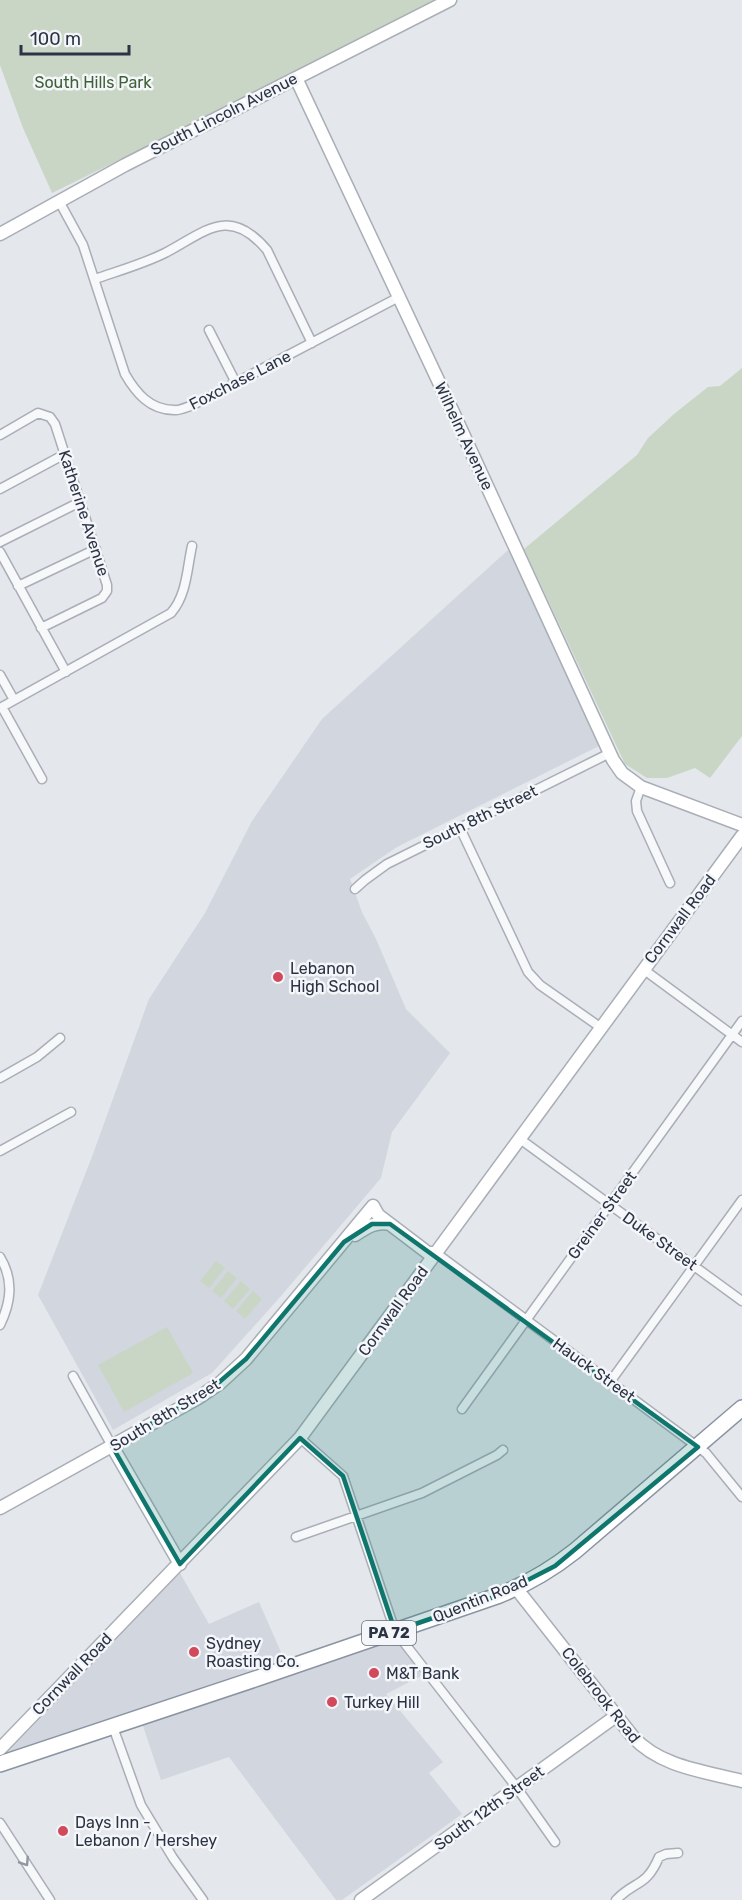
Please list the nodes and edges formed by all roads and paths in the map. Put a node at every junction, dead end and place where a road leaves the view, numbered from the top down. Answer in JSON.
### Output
{"nodes":[{"id":1,"x":450,"y":0,"type":"edge"},
{"id":2,"x":296,"y":78,"type":"junction"},
{"id":3,"x":59,"y":201,"type":"junction"},
{"id":4,"x":0,"y":234,"type":"edge"},
{"id":5,"x":95,"y":279,"type":"junction"},
{"id":6,"x":399,"y":297,"type":"junction"},
{"id":7,"x":209,"y":330,"type":"dead end"},
{"id":8,"x":312,"y":343,"type":"junction"},
{"id":9,"x":236,"y":383,"type":"junction"},
{"id":10,"x":0,"y":435,"type":"edge"},
{"id":11,"x":65,"y":454,"type":"junction"},
{"id":12,"x":0,"y":489,"type":"edge"},
{"id":13,"x":80,"y":502,"type":"junction"},
{"id":14,"x":0,"y":542,"type":"edge"},
{"id":15,"x":192,"y":546,"type":"dead end"},
{"id":16,"x":96,"y":549,"type":"junction"},
{"id":17,"x":0,"y":552,"type":"edge"},
{"id":18,"x":18,"y":586,"type":"junction"},
{"id":19,"x":41,"y":628,"type":"junction"},
{"id":20,"x":66,"y":672,"type":"junction"},
{"id":21,"x":0,"y":675,"type":"edge"},
{"id":22,"x":14,"y":700,"type":"junction"},
{"id":23,"x":1,"y":707,"type":"edge"},
{"id":24,"x":610,"y":753,"type":"junction"},
{"id":25,"x":42,"y":779,"type":"dead end"},
{"id":26,"x":641,"y":787,"type":"junction"},
{"id":27,"x":742,"y":825,"type":"edge"},
{"id":28,"x":460,"y":828,"type":"junction"},
{"id":29,"x":742,"y":836,"type":"edge"},
{"id":30,"x":670,"y":883,"type":"dead end"},
{"id":31,"x":355,"y":890,"type":"dead end"},
{"id":32,"x":643,"y":969,"type":"junction"},
{"id":33,"x":742,"y":1021,"type":"edge"},
{"id":34,"x":600,"y":1027,"type":"junction"},
{"id":35,"x":732,"y":1035,"type":"junction"},
{"id":36,"x":60,"y":1038,"type":"dead end"},
{"id":37,"x":742,"y":1042,"type":"edge"},
{"id":38,"x":0,"y":1078,"type":"edge"},
{"id":39,"x":70,"y":1112,"type":"dead end"},
{"id":40,"x":520,"y":1139,"type":"junction"},
{"id":41,"x":0,"y":1151,"type":"edge"},
{"id":42,"x":742,"y":1200,"type":"edge"},
{"id":43,"x":610,"y":1205,"type":"junction"},
{"id":44,"x":373,"y":1206,"type":"junction"},
{"id":45,"x":390,"y":1224,"type":"junction"},
{"id":46,"x":344,"y":1242,"type":"junction"},
{"id":47,"x":436,"y":1253,"type":"junction"},
{"id":48,"x":0,"y":1257,"type":"edge"},
{"id":49,"x":694,"y":1266,"type":"junction"},
{"id":50,"x":742,"y":1301,"type":"edge"},
{"id":51,"x":526,"y":1320,"type":"junction"},
{"id":52,"x":0,"y":1325,"type":"edge"},
{"id":53,"x":73,"y":1376,"type":"dead end"},
{"id":54,"x":610,"y":1382,"type":"junction"},
{"id":55,"x":742,"y":1408,"type":"edge"},
{"id":56,"x":462,"y":1409,"type":"dead end"},
{"id":57,"x":300,"y":1438,"type":"junction"},
{"id":58,"x":112,"y":1446,"type":"junction"},
{"id":59,"x":698,"y":1447,"type":"junction"},
{"id":60,"x":503,"y":1449,"type":"dead end"},
{"id":61,"x":742,"y":1496,"type":"edge"},
{"id":62,"x":0,"y":1508,"type":"edge"},
{"id":63,"x":357,"y":1516,"type":"junction"},
{"id":64,"x":296,"y":1537,"type":"dead end"},
{"id":65,"x":180,"y":1564,"type":"junction"},
{"id":66,"x":516,"y":1588,"type":"junction"},
{"id":67,"x":395,"y":1632,"type":"junction"},
{"id":68,"x":616,"y":1716,"type":"junction"},
{"id":69,"x":113,"y":1727,"type":"junction"},
{"id":70,"x":0,"y":1749,"type":"edge"},
{"id":71,"x":0,"y":1764,"type":"edge"},
{"id":72,"x":742,"y":1781,"type":"edge"},
{"id":73,"x":517,"y":1788,"type":"junction"},
{"id":74,"x":0,"y":1823,"type":"edge"},
{"id":75,"x":555,"y":1842,"type":"dead end"},
{"id":76,"x":678,"y":1852,"type":"dead end"},
{"id":77,"x":50,"y":1900,"type":"edge"},
{"id":78,"x":203,"y":1900,"type":"edge"},
{"id":79,"x":361,"y":1900,"type":"edge"},
{"id":80,"x":616,"y":1900,"type":"edge"}],
"edges":[{"from":1,"to":2,"type":"main road","name":"South Lincoln Avenue"},
{"from":2,"to":3,"type":"main road","name":"South Lincoln Avenue"},
{"from":2,"to":6,"type":"main road","name":"Wilhelm Avenue"},
{"from":3,"to":4,"type":"main road","name":"South Lincoln Avenue"},
{"from":3,"to":5,"type":"street","name":"Foxchase Lane"},
{"from":5,"to":8,"type":"street"},
{"from":5,"to":9,"type":"street","name":"Foxchase Lane"},
{"from":6,"to":8,"type":"street","name":"Foxchase Lane"},
{"from":6,"to":24,"type":"main road","name":"Wilhelm Avenue"},
{"from":7,"to":9,"type":"street"},
{"from":8,"to":9,"type":"street","name":"Foxchase Lane"},
{"from":10,"to":11,"type":"street","name":"Katherine Avenue"},
{"from":11,"to":12,"type":"street"},
{"from":11,"to":13,"type":"street","name":"Katherine Avenue"},
{"from":13,"to":14,"type":"street"},
{"from":13,"to":16,"type":"street","name":"Katherine Avenue"},
{"from":15,"to":20,"type":"street"},
{"from":16,"to":18,"type":"street"},
{"from":16,"to":19,"type":"street","name":"Katherine Avenue"},
{"from":17,"to":18,"type":"street"},
{"from":18,"to":19,"type":"street"},
{"from":19,"to":20,"type":"street"},
{"from":20,"to":22,"type":"street"},
{"from":21,"to":22,"type":"street"},
{"from":22,"to":23,"type":"street"},
{"from":23,"to":25,"type":"street"},
{"from":24,"to":26,"type":"main road","name":"Wilhelm Avenue"},
{"from":24,"to":28,"type":"street","name":"South 8th Street"},
{"from":26,"to":27,"type":"main road","name":"Wilhelm Avenue"},
{"from":26,"to":30,"type":"street"},
{"from":28,"to":31,"type":"street","name":"South 8th Street"},
{"from":28,"to":34,"type":"street"},
{"from":29,"to":32,"type":"main road","name":"Cornwall Road"},
{"from":32,"to":34,"type":"main road","name":"Cornwall Road"},
{"from":32,"to":35,"type":"street"},
{"from":33,"to":35,"type":"street","name":"Greiner Street"},
{"from":34,"to":40,"type":"main road","name":"Cornwall Road"},
{"from":35,"to":37,"type":"street"},
{"from":35,"to":43,"type":"street","name":"Greiner Street"},
{"from":36,"to":38,"type":"street"},
{"from":39,"to":41,"type":"street"},
{"from":40,"to":43,"type":"street","name":"Duke Street"},
{"from":40,"to":47,"type":"main road","name":"Cornwall Road"},
{"from":42,"to":49,"type":"street"},
{"from":43,"to":49,"type":"street","name":"Duke Street"},
{"from":43,"to":51,"type":"street","name":"Greiner Street"},
{"from":44,"to":45,"type":"main road","name":"Hauck Street"},
{"from":44,"to":46,"type":"main road","name":"South 8th Street"},
{"from":44,"to":47,"type":"main road","name":"Hauck Street"},
{"from":45,"to":46,"type":"main road"},
{"from":45,"to":47,"type":"main road","name":"Hauck Street"},
{"from":46,"to":58,"type":"main road","name":"South 8th Street"},
{"from":47,"to":51,"type":"street","name":"Hauck Street"},
{"from":47,"to":57,"type":"main road","name":"Cornwall Road"},
{"from":48,"to":52,"type":"street"},
{"from":49,"to":50,"type":"street","name":"Duke Street"},
{"from":49,"to":54,"type":"street"},
{"from":51,"to":54,"type":"street","name":"Hauck Street"},
{"from":51,"to":56,"type":"street","name":"Greiner Street"},
{"from":53,"to":58,"type":"street"},
{"from":54,"to":59,"type":"street","name":"Hauck Street"},
{"from":55,"to":59,"type":"highway","name":"Quentin Road","number":"PA 72"},
{"from":57,"to":63,"type":"street"},
{"from":57,"to":65,"type":"main road","name":"Cornwall Road"},
{"from":58,"to":62,"type":"main road","name":"South 8th Street"},
{"from":58,"to":65,"type":"main road"},
{"from":59,"to":61,"type":"street","name":"Hauck Street"},
{"from":59,"to":66,"type":"highway","name":"Quentin Road","number":"PA 72"},
{"from":60,"to":63,"type":"street"},
{"from":63,"to":64,"type":"street"},
{"from":63,"to":67,"type":"street"},
{"from":65,"to":70,"type":"main road","name":"Cornwall Road"},
{"from":66,"to":67,"type":"highway","name":"Quentin Road","number":"PA 72"},
{"from":66,"to":68,"type":"main road","name":"Colebrook Road"},
{"from":67,"to":69,"type":"highway","name":"Quentin Road","number":"PA 72"},
{"from":67,"to":73,"type":"street"},
{"from":68,"to":72,"type":"main road","name":"Colebrook Road"},
{"from":68,"to":73,"type":"main road","name":"South 12th Street"},
{"from":69,"to":71,"type":"highway","name":"Quentin Road","number":"PA 72"},
{"from":69,"to":78,"type":"street"},
{"from":73,"to":75,"type":"street"},
{"from":73,"to":79,"type":"main road","name":"South 12th Street"},
{"from":74,"to":77,"type":"street","one_way":true},
{"from":76,"to":80,"type":"street"}]}
